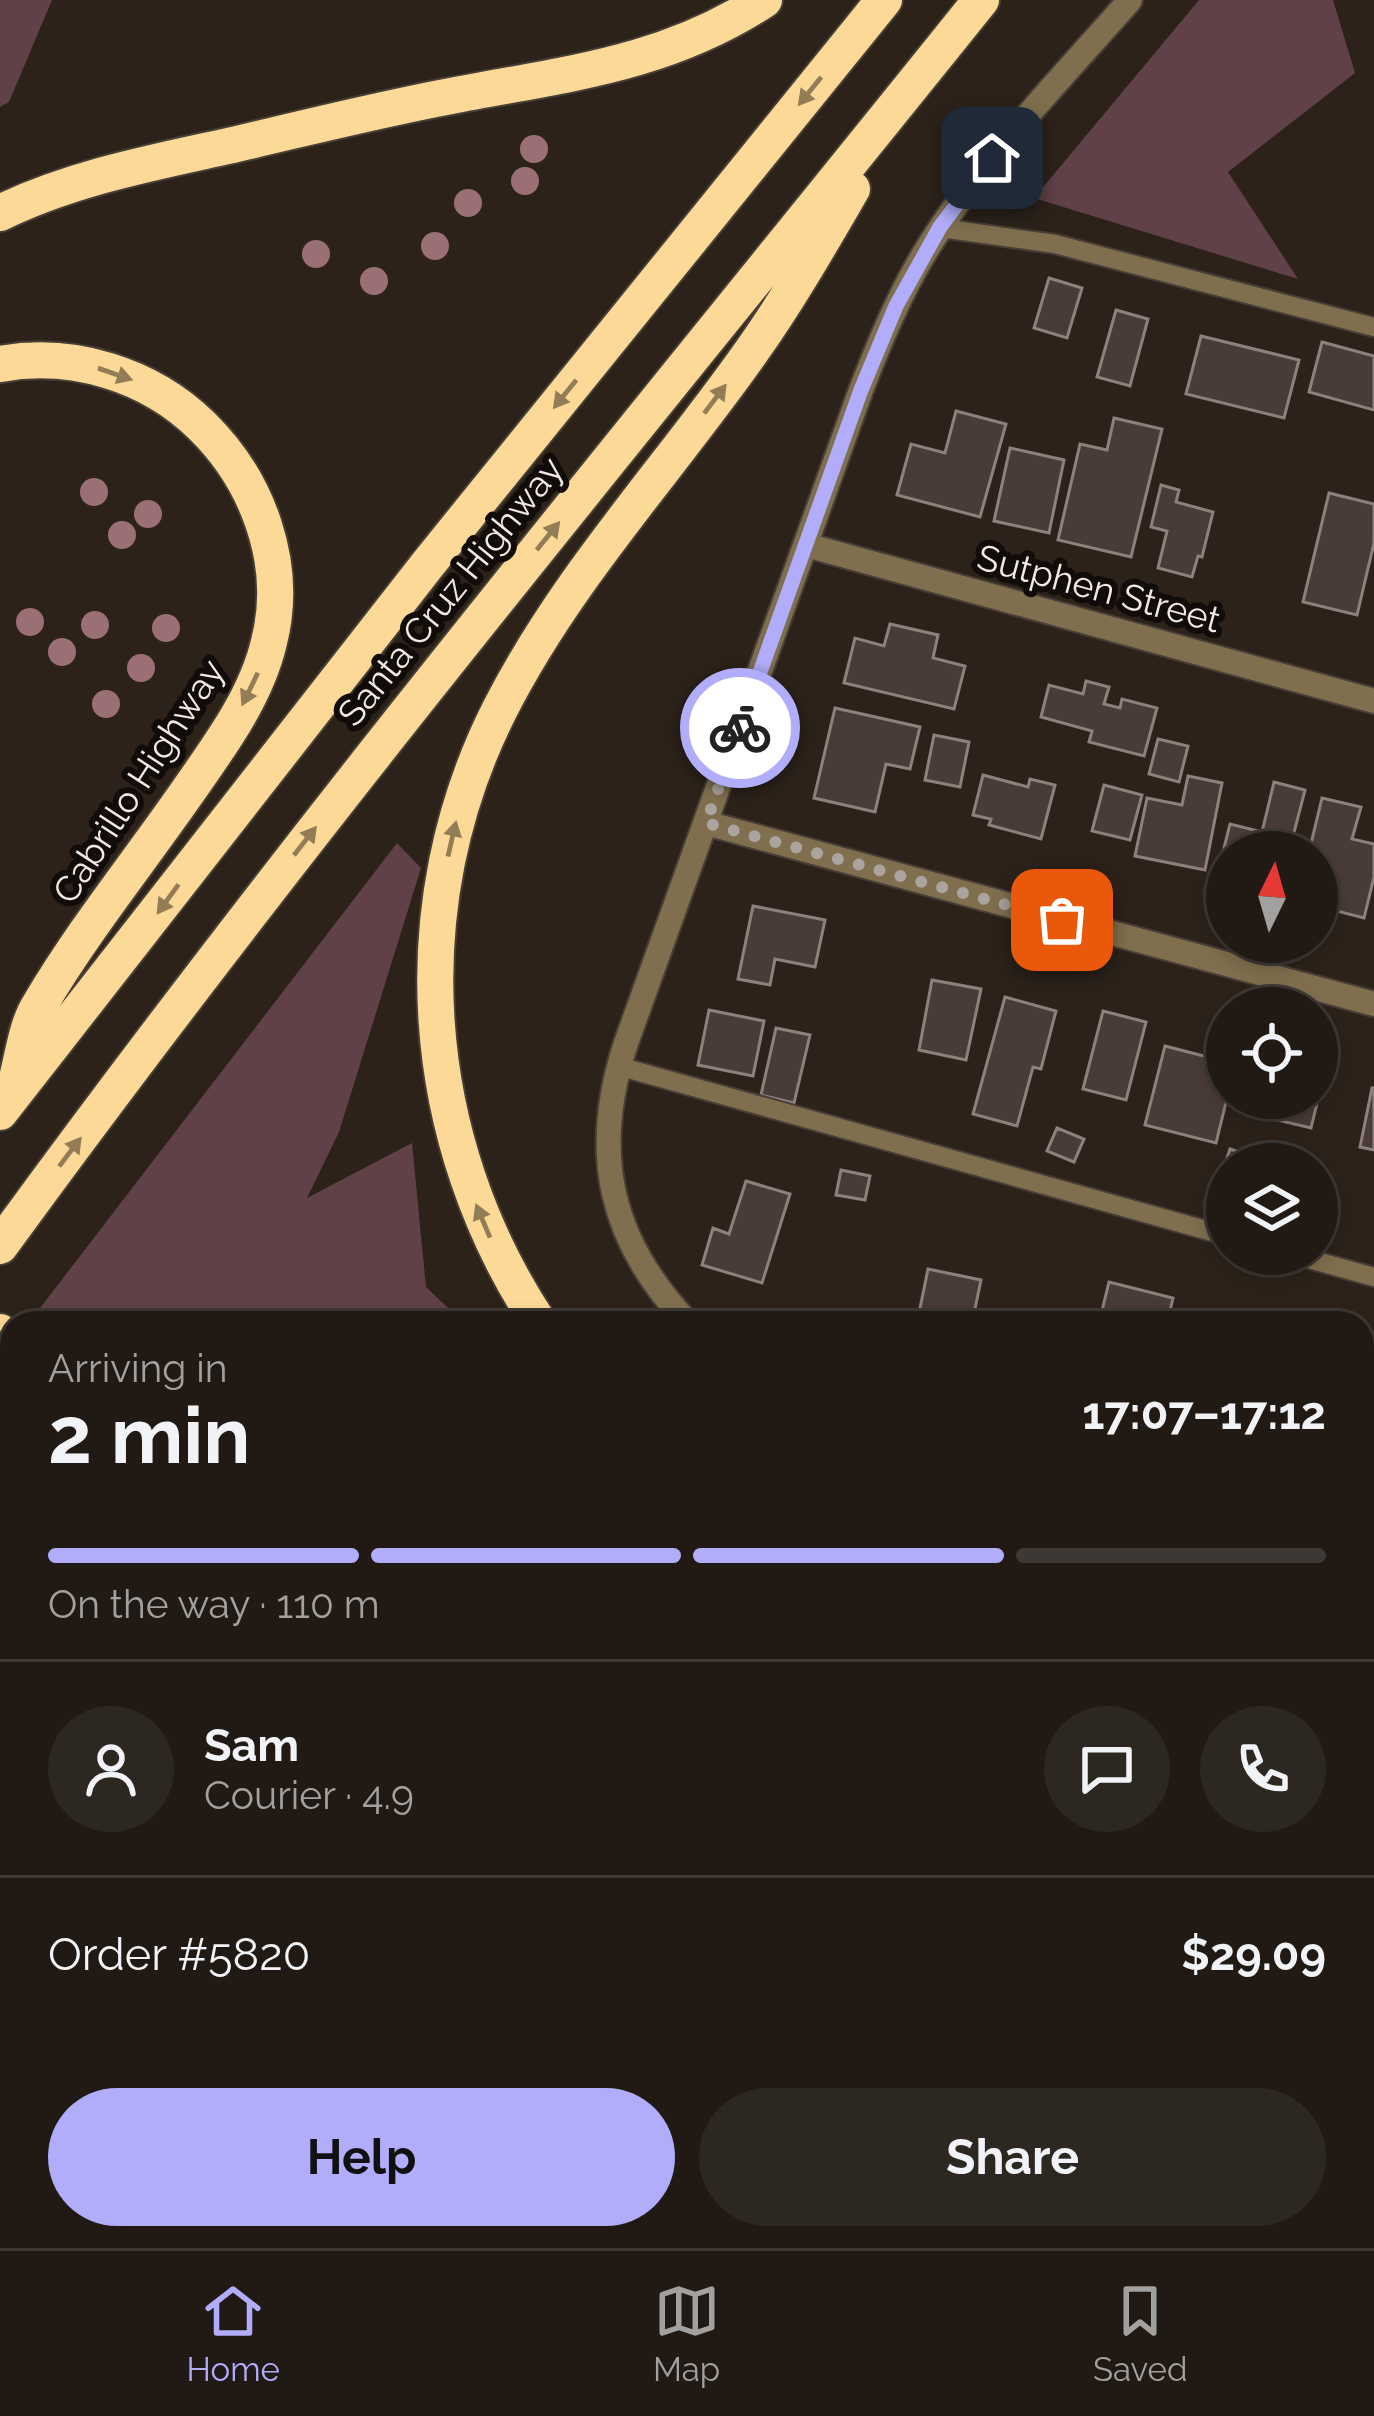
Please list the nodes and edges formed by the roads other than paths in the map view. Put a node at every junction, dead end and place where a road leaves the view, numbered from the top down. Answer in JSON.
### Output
{"nodes":[{"id":1,"x":764,"y":0,"type":"edge"},
{"id":2,"x":884,"y":0,"type":"edge"},
{"id":3,"x":981,"y":0,"type":"edge"},
{"id":4,"x":1130,"y":0,"type":"edge"},
{"id":5,"x":922,"y":73,"type":"junction"},
{"id":6,"x":0,"y":213,"type":"edge"},
{"id":7,"x":940,"y":227,"type":"junction"},
{"id":8,"x":1374,"y":327,"type":"edge"},
{"id":9,"x":0,"y":364,"type":"edge"},
{"id":10,"x":806,"y":545,"type":"junction"},
{"id":11,"x":1374,"y":701,"type":"edge"},
{"id":12,"x":706,"y":823,"type":"junction"},
{"id":13,"x":1374,"y":1004,"type":"edge"},
{"id":14,"x":618,"y":1066,"type":"junction"},
{"id":15,"x":6,"y":1105,"type":"edge"},
{"id":16,"x":1206,"y":1230,"type":"edge"},
{"id":17,"x":0,"y":1246,"type":"edge"},
{"id":18,"x":1338,"y":1267,"type":"edge"},
{"id":19,"x":1374,"y":1277,"type":"edge"},
{"id":20,"x":531,"y":1311,"type":"edge"},
{"id":21,"x":678,"y":1311,"type":"edge"}],
"edges":[{"from":1,"to":6,"type":"highway"},
{"from":2,"to":15,"type":"highway","name":"Santa Cruz Highway","one_way":true},
{"from":3,"to":5,"type":"highway","name":"Santa Cruz Highway"},
{"from":4,"to":7,"type":"street"},
{"from":17,"to":5,"type":"highway","name":"Santa Cruz Highway","one_way":true},
{"from":20,"to":5,"type":"highway","one_way":true},
{"from":7,"to":8,"type":"lane"},
{"from":7,"to":10,"type":"street"},
{"from":9,"to":15,"type":"highway","name":"Cabrillo Highway","one_way":true},
{"from":10,"to":11,"type":"street","name":"Sutphen Street"},
{"from":10,"to":12,"type":"street"},
{"from":12,"to":13,"type":"street"},
{"from":12,"to":14,"type":"street"},
{"from":14,"to":16,"type":"lane"},
{"from":14,"to":21,"type":"street"},
{"from":18,"to":19,"type":"lane"}]}
